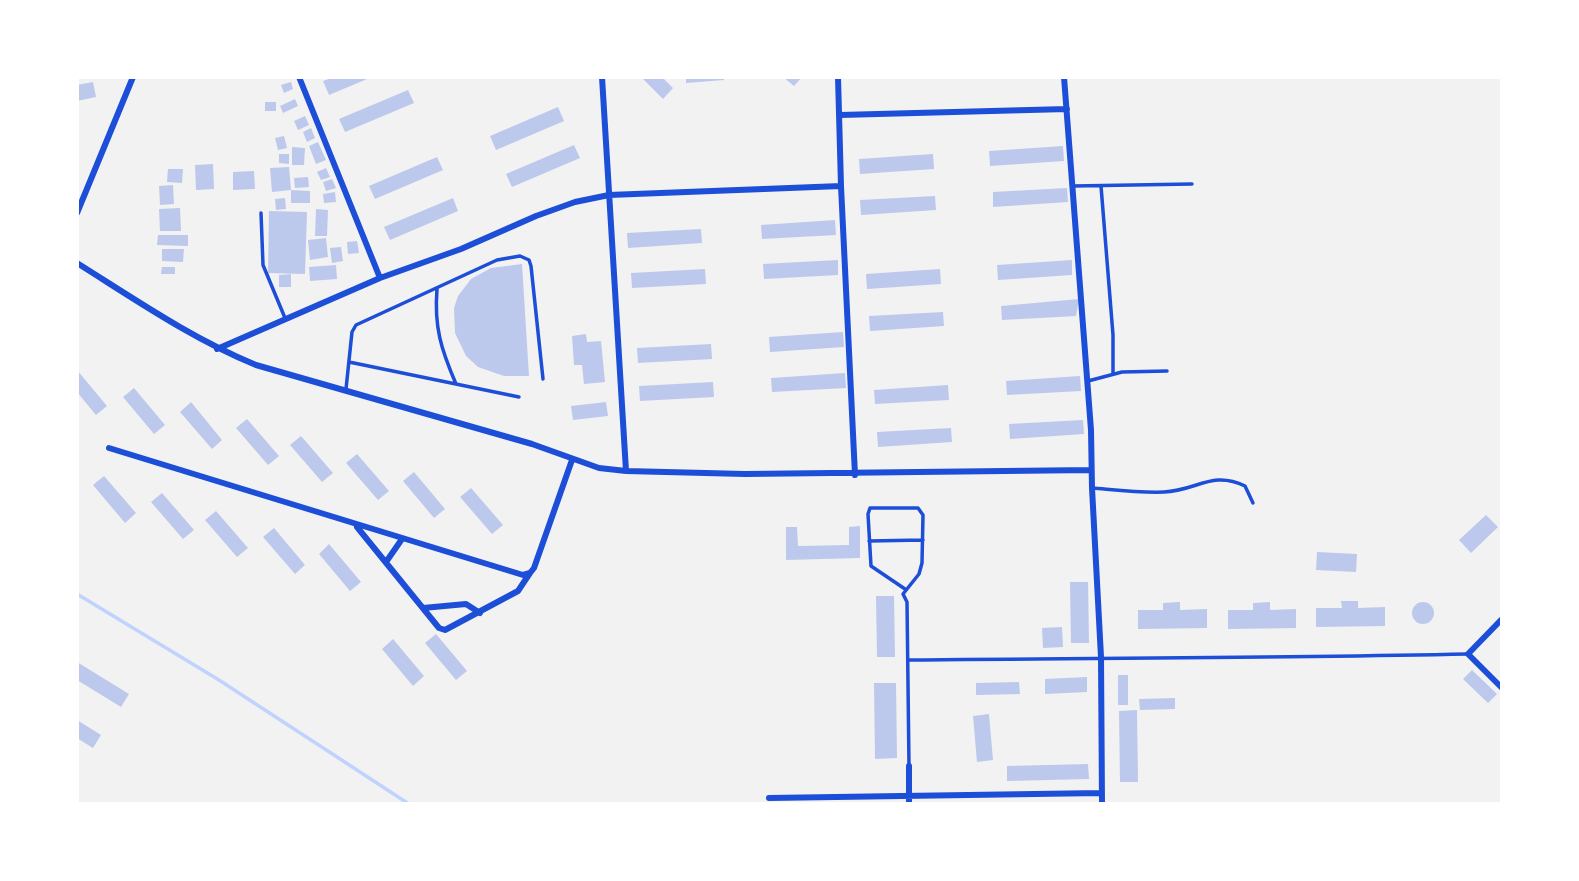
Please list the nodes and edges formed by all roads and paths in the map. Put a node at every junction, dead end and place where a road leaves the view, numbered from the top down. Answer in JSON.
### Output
{"nodes":[{"id":1,"x":132,"y":77,"type":"edge"},
{"id":2,"x":299,"y":77,"type":"edge"},
{"id":3,"x":601,"y":77,"type":"edge"},
{"id":4,"x":838,"y":77,"type":"edge"},
{"id":5,"x":1064,"y":77,"type":"edge"},
{"id":6,"x":1067,"y":109,"type":"junction"},
{"id":7,"x":840,"y":115,"type":"junction"},
{"id":8,"x":1192,"y":184,"type":"dead end"},
{"id":9,"x":1073,"y":186,"type":"junction"},
{"id":10,"x":1101,"y":186,"type":"junction"},
{"id":11,"x":841,"y":187,"type":"junction"},
{"id":12,"x":610,"y":195,"type":"junction"},
{"id":13,"x":261,"y":212,"type":"dead end"},
{"id":14,"x":77,"y":213,"type":"edge"},
{"id":15,"x":77,"y":263,"type":"edge"},
{"id":16,"x":380,"y":278,"type":"junction"},
{"id":17,"x":438,"y":289,"type":"junction"},
{"id":18,"x":285,"y":318,"type":"junction"},
{"id":19,"x":217,"y":349,"type":"junction"},
{"id":20,"x":349,"y":362,"type":"junction"},
{"id":21,"x":1167,"y":371,"type":"dead end"},
{"id":22,"x":1113,"y":374,"type":"junction"},
{"id":23,"x":543,"y":379,"type":"dead end"},
{"id":24,"x":1088,"y":381,"type":"junction"},
{"id":25,"x":456,"y":384,"type":"junction"},
{"id":26,"x":346,"y":391,"type":"junction"},
{"id":27,"x":519,"y":397,"type":"dead end"},
{"id":28,"x":109,"y":448,"type":"dead end"},
{"id":29,"x":572,"y":460,"type":"junction"},
{"id":30,"x":1091,"y":470,"type":"junction"},
{"id":31,"x":626,"y":471,"type":"junction"},
{"id":32,"x":855,"y":475,"type":"junction"},
{"id":33,"x":1092,"y":488,"type":"junction"},
{"id":34,"x":1253,"y":503,"type":"dead end"},
{"id":35,"x":356,"y":525,"type":"junction"},
{"id":36,"x":402,"y":539,"type":"junction"},
{"id":37,"x":923,"y":540,"type":"junction"},
{"id":38,"x":869,"y":541,"type":"junction"},
{"id":39,"x":386,"y":562,"type":"junction"},
{"id":40,"x":530,"y":573,"type":"junction"},
{"id":41,"x":905,"y":589,"type":"junction"},
{"id":42,"x":423,"y":608,"type":"junction"},
{"id":43,"x":480,"y":613,"type":"junction"},
{"id":44,"x":1502,"y":618,"type":"edge"},
{"id":45,"x":1468,"y":654,"type":"junction"},
{"id":46,"x":1101,"y":657,"type":"junction"},
{"id":47,"x":908,"y":660,"type":"junction"},
{"id":48,"x":1502,"y":688,"type":"edge"},
{"id":49,"x":909,"y":766,"type":"joint"},
{"id":50,"x":1101,"y":793,"type":"junction"},
{"id":51,"x":768,"y":798,"type":"dead end"},
{"id":52,"x":909,"y":800,"type":"edge"},
{"id":53,"x":1102,"y":804,"type":"edge"}],
"edges":[{"from":1,"to":14,"type":"street"},
{"from":2,"to":16,"type":"street"},
{"from":3,"to":12,"type":"street"},
{"from":4,"to":7,"type":"street"},
{"from":5,"to":6,"type":"street"},
{"from":6,"to":7,"type":"street"},
{"from":6,"to":9,"type":"street"},
{"from":7,"to":11,"type":"street"},
{"from":8,"to":10,"type":"lane"},
{"from":9,"to":10,"type":"lane"},
{"from":9,"to":24,"type":"street"},
{"from":10,"to":22,"type":"lane"},
{"from":11,"to":12,"type":"street"},
{"from":11,"to":32,"type":"street"},
{"from":12,"to":16,"type":"street"},
{"from":12,"to":31,"type":"street"},
{"from":13,"to":18,"type":"lane"},
{"from":15,"to":19,"type":"street"},
{"from":16,"to":18,"type":"street"},
{"from":17,"to":20,"type":"lane"},
{"from":17,"to":23,"type":"lane"},
{"from":17,"to":25,"type":"lane"},
{"from":18,"to":19,"type":"street"},
{"from":19,"to":26,"type":"street"},
{"from":20,"to":25,"type":"lane"},
{"from":20,"to":26,"type":"lane"},
{"from":21,"to":22,"type":"lane"},
{"from":22,"to":24,"type":"lane"},
{"from":24,"to":30,"type":"street"},
{"from":25,"to":27,"type":"lane"},
{"from":26,"to":29,"type":"street"},
{"from":28,"to":35,"type":"street"},
{"from":29,"to":31,"type":"street"},
{"from":29,"to":40,"type":"street"},
{"from":30,"to":32,"type":"street"},
{"from":30,"to":33,"type":"street"},
{"from":31,"to":32,"type":"street"},
{"from":33,"to":34,"type":"lane"},
{"from":33,"to":46,"type":"street"},
{"from":35,"to":36,"type":"street"},
{"from":35,"to":39,"type":"street"},
{"from":36,"to":39,"type":"street"},
{"from":36,"to":40,"type":"street"},
{"from":37,"to":38,"type":"lane"},
{"from":37,"to":38,"type":"lane"},
{"from":37,"to":41,"type":"lane"},
{"from":38,"to":41,"type":"lane"},
{"from":39,"to":42,"type":"street"},
{"from":40,"to":43,"type":"street"},
{"from":41,"to":47,"type":"lane"},
{"from":42,"to":43,"type":"street"},
{"from":42,"to":43,"type":"street"},
{"from":44,"to":45,"type":"street"},
{"from":45,"to":46,"type":"lane"},
{"from":45,"to":48,"type":"street"},
{"from":46,"to":47,"type":"lane"},
{"from":46,"to":50,"type":"street"},
{"from":47,"to":49,"type":"lane"},
{"from":49,"to":52,"type":"street"},
{"from":50,"to":52,"type":"street"},
{"from":50,"to":53,"type":"street"},
{"from":51,"to":52,"type":"street"}]}
